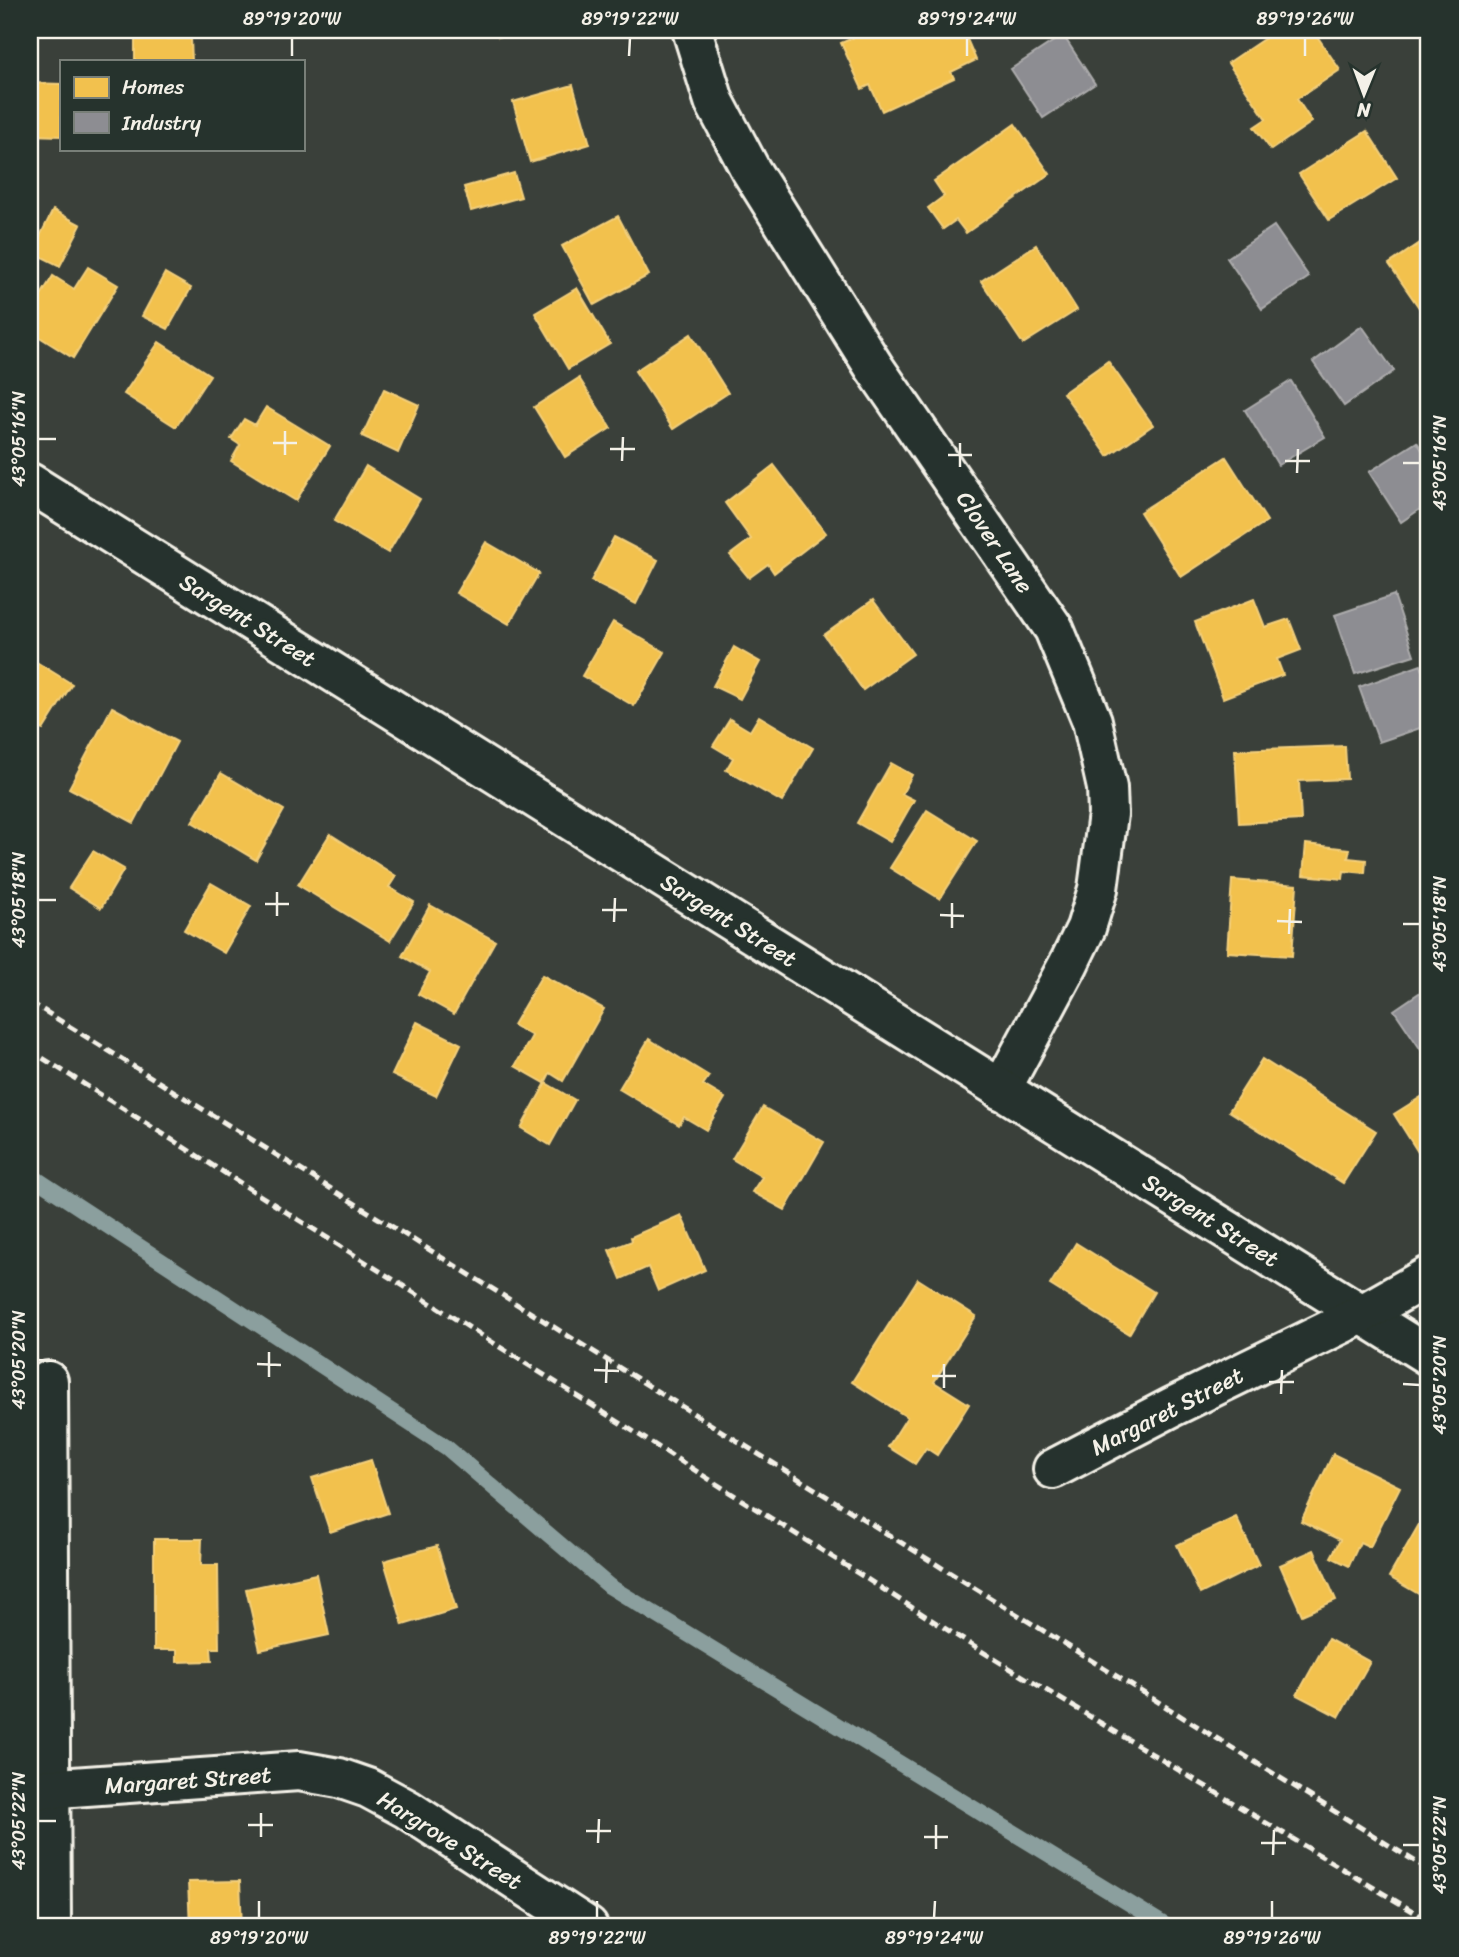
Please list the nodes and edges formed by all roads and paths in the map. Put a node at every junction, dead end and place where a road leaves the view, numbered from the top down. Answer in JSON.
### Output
{"nodes":[{"id":1,"x":692,"y":30,"type":"edge"},
{"id":2,"x":30,"y":483,"type":"edge"},
{"id":3,"x":1001,"y":1090,"type":"junction"},
{"id":4,"x":1429,"y":1276,"type":"edge"},
{"id":5,"x":1362,"y":1314,"type":"junction"},
{"id":6,"x":1429,"y":1356,"type":"edge"},
{"id":7,"x":48,"y":1381,"type":"dead end"},
{"id":8,"x":1053,"y":1469,"type":"dead end"},
{"id":9,"x":345,"y":1781,"type":"joint"},
{"id":10,"x":39,"y":1790,"type":"edge"},
{"id":11,"x":51,"y":1927,"type":"edge"},
{"id":12,"x":588,"y":1927,"type":"edge"}],
"edges":[{"from":1,"to":3,"type":"street","name":"Clover Lane"},
{"from":2,"to":3,"type":"street","name":"Sargent Street"},
{"from":3,"to":5,"type":"street","name":"Sargent Street"},
{"from":4,"to":5,"type":"street","name":"Margaret Street"},
{"from":5,"to":6,"type":"street","name":"Sargent Street"},
{"from":5,"to":8,"type":"street","name":"Margaret Street"},
{"from":7,"to":10,"type":"street"},
{"from":9,"to":10,"type":"street","name":"Margaret Street"},
{"from":9,"to":12,"type":"street","name":"Hargrove Street"},
{"from":10,"to":11,"type":"street"}]}
